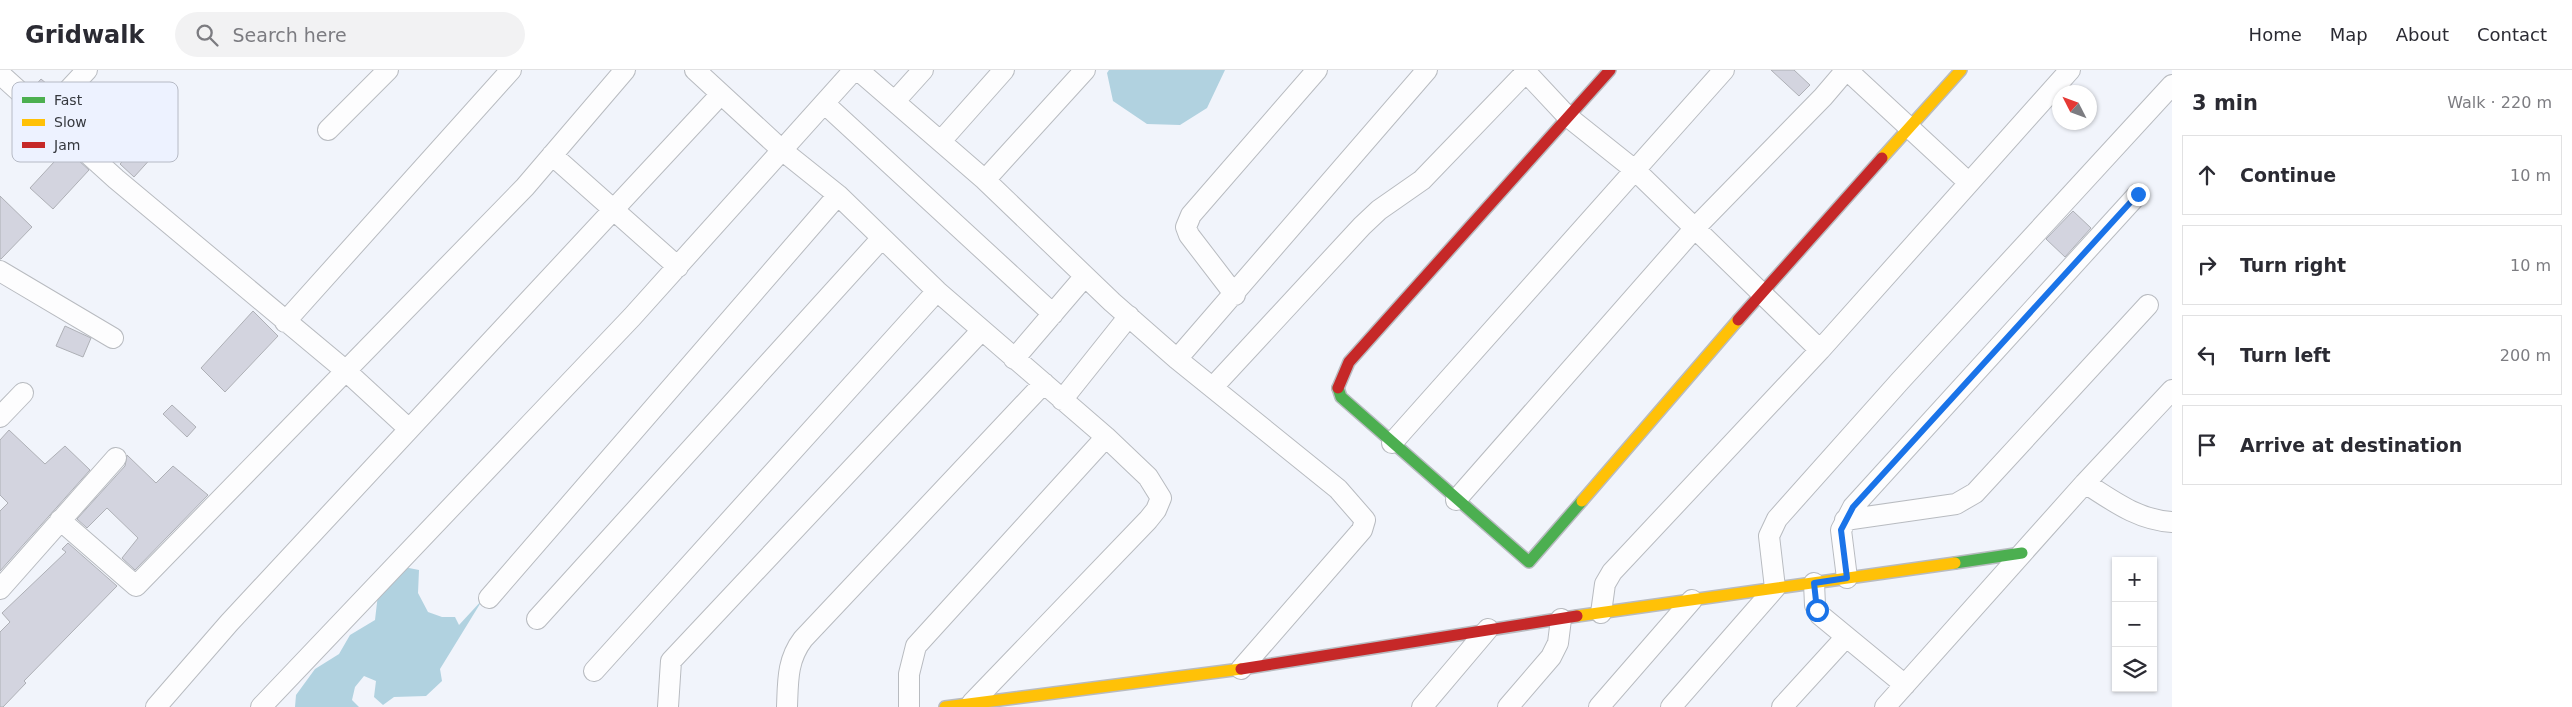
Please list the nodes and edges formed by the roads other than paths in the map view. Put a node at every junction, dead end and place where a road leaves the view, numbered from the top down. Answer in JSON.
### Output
{"nodes":[{"id":1,"x":3,"y":70,"type":"edge"},
{"id":2,"x":87,"y":70,"type":"edge"},
{"id":3,"x":388,"y":70,"type":"edge"},
{"id":4,"x":511,"y":70,"type":"edge"},
{"id":5,"x":625,"y":70,"type":"edge"},
{"id":6,"x":854,"y":70,"type":"edge"},
{"id":7,"x":858,"y":70,"type":"edge"},
{"id":8,"x":923,"y":70,"type":"edge"},
{"id":9,"x":1004,"y":70,"type":"edge"},
{"id":10,"x":1085,"y":70,"type":"edge"},
{"id":11,"x":1317,"y":70,"type":"edge"},
{"id":12,"x":1428,"y":70,"type":"edge"},
{"id":13,"x":1610,"y":70,"type":"edge"},
{"id":14,"x":1724,"y":70,"type":"edge"},
{"id":15,"x":1847,"y":70,"type":"edge"},
{"id":16,"x":1962,"y":70,"type":"edge"},
{"id":17,"x":2070,"y":70,"type":"edge"},
{"id":18,"x":1525,"y":71,"type":"edge"},
{"id":19,"x":701,"y":72,"type":"edge"},
{"id":20,"x":0,"y":74,"type":"edge"},
{"id":21,"x":76,"y":82,"type":"edge"},
{"id":22,"x":12,"y":84,"type":"edge"},
{"id":23,"x":2172,"y":85,"type":"edge"},
{"id":24,"x":721,"y":94,"type":"junction"},
{"id":25,"x":895,"y":101,"type":"junction"},
{"id":26,"x":824,"y":104,"type":"junction"},
{"id":27,"x":1567,"y":116,"type":"junction"},
{"id":28,"x":1910,"y":127,"type":"junction"},
{"id":29,"x":328,"y":130,"type":"dead end"},
{"id":30,"x":941,"y":141,"type":"junction"},
{"id":31,"x":784,"y":151,"type":"junction"},
{"id":32,"x":552,"y":155,"type":"junction"},
{"id":33,"x":98,"y":162,"type":"edge"},
{"id":34,"x":1636,"y":171,"type":"junction"},
{"id":35,"x":985,"y":180,"type":"junction"},
{"id":36,"x":1968,"y":182,"type":"junction"},
{"id":37,"x":2138,"y":194,"type":"dead end"},
{"id":38,"x":838,"y":196,"type":"junction"},
{"id":39,"x":613,"y":209,"type":"junction"},
{"id":40,"x":1694,"y":229,"type":"junction"},
{"id":41,"x":881,"y":239,"type":"junction"},
{"id":42,"x":678,"y":267,"type":"junction"},
{"id":43,"x":0,"y":271,"type":"edge"},
{"id":44,"x":1085,"y":276,"type":"junction"},
{"id":45,"x":937,"y":291,"type":"junction"},
{"id":46,"x":1762,"y":292,"type":"junction"},
{"id":47,"x":1235,"y":295,"type":"junction"},
{"id":48,"x":2148,"y":305,"type":"dead end"},
{"id":49,"x":1053,"y":314,"type":"junction"},
{"id":50,"x":1129,"y":316,"type":"junction"},
{"id":51,"x":285,"y":322,"type":"junction"},
{"id":52,"x":982,"y":330,"type":"junction"},
{"id":53,"x":113,"y":338,"type":"dead end"},
{"id":54,"x":1820,"y":350,"type":"junction"},
{"id":55,"x":1014,"y":359,"type":"junction"},
{"id":56,"x":1177,"y":359,"type":"junction"},
{"id":57,"x":346,"y":371,"type":"junction"},
{"id":58,"x":1044,"y":383,"type":"junction"},
{"id":59,"x":1213,"y":387,"type":"junction"},
{"id":60,"x":2172,"y":390,"type":"edge"},
{"id":61,"x":23,"y":393,"type":"dead end"},
{"id":62,"x":1062,"y":400,"type":"junction"},
{"id":63,"x":0,"y":417,"type":"edge"},
{"id":64,"x":409,"y":429,"type":"junction"},
{"id":65,"x":1106,"y":437,"type":"junction"},
{"id":66,"x":1392,"y":443,"type":"junction"},
{"id":67,"x":116,"y":458,"type":"dead end"},
{"id":68,"x":2084,"y":483,"type":"junction"},
{"id":69,"x":1456,"y":500,"type":"junction"},
{"id":70,"x":60,"y":520,"type":"junction"},
{"id":71,"x":1845,"y":520,"type":"junction"},
{"id":72,"x":2172,"y":522,"type":"edge"},
{"id":73,"x":2022,"y":553,"type":"junction"},
{"id":74,"x":1847,"y":578,"type":"junction"},
{"id":75,"x":1814,"y":583,"type":"junction"},
{"id":76,"x":1775,"y":588,"type":"junction"},
{"id":77,"x":0,"y":589,"type":"edge"},
{"id":78,"x":489,"y":598,"type":"dead end"},
{"id":79,"x":1692,"y":600,"type":"junction"},
{"id":80,"x":1601,"y":613,"type":"junction"},
{"id":81,"x":537,"y":619,"type":"dead end"},
{"id":82,"x":1561,"y":619,"type":"junction"},
{"id":83,"x":1488,"y":629,"type":"junction"},
{"id":84,"x":1846,"y":638,"type":"junction"},
{"id":85,"x":1241,"y":669,"type":"junction"},
{"id":86,"x":594,"y":671,"type":"dead end"},
{"id":87,"x":1905,"y":685,"type":"junction"},
{"id":88,"x":962,"y":705,"type":"edge"},
{"id":89,"x":156,"y":707,"type":"edge"},
{"id":90,"x":261,"y":707,"type":"edge"},
{"id":91,"x":668,"y":707,"type":"edge"},
{"id":92,"x":787,"y":707,"type":"edge"},
{"id":93,"x":909,"y":707,"type":"edge"},
{"id":94,"x":945,"y":707,"type":"edge"},
{"id":95,"x":1422,"y":707,"type":"edge"},
{"id":96,"x":1508,"y":707,"type":"edge"},
{"id":97,"x":1599,"y":707,"type":"edge"},
{"id":98,"x":1671,"y":707,"type":"edge"},
{"id":99,"x":1782,"y":707,"type":"edge"},
{"id":100,"x":1885,"y":707,"type":"edge"}],
"edges":[{"from":1,"to":20,"type":"street"},
{"from":2,"to":21,"type":"street"},
{"from":3,"to":29,"type":"street"},
{"from":4,"to":51,"type":"street"},
{"from":5,"to":32,"type":"street"},
{"from":6,"to":26,"type":"street"},
{"from":7,"to":25,"type":"street"},
{"from":8,"to":25,"type":"street"},
{"from":9,"to":30,"type":"street"},
{"from":10,"to":35,"type":"street"},
{"from":11,"to":47,"type":"street"},
{"from":12,"to":47,"type":"street"},
{"from":13,"to":27,"type":"street"},
{"from":14,"to":34,"type":"street"},
{"from":15,"to":28,"type":"street"},
{"from":15,"to":40,"type":"street"},
{"from":16,"to":28,"type":"street"},
{"from":17,"to":36,"type":"street"},
{"from":18,"to":27,"type":"street"},
{"from":18,"to":59,"type":"street"},
{"from":19,"to":24,"type":"street"},
{"from":20,"to":22,"type":"street"},
{"from":23,"to":76,"type":"street"},
{"from":24,"to":31,"type":"street"},
{"from":24,"to":39,"type":"street"},
{"from":25,"to":30,"type":"street"},
{"from":26,"to":31,"type":"street"},
{"from":26,"to":49,"type":"street"},
{"from":27,"to":34,"type":"street"},
{"from":27,"to":66,"type":"street"},
{"from":28,"to":36,"type":"street"},
{"from":28,"to":46,"type":"street"},
{"from":30,"to":35,"type":"street"},
{"from":31,"to":38,"type":"street"},
{"from":31,"to":42,"type":"street"},
{"from":32,"to":39,"type":"street"},
{"from":32,"to":57,"type":"street"},
{"from":33,"to":51,"type":"street"},
{"from":34,"to":40,"type":"street"},
{"from":34,"to":66,"type":"street"},
{"from":35,"to":44,"type":"street"},
{"from":36,"to":54,"type":"street"},
{"from":37,"to":71,"type":"street"},
{"from":38,"to":41,"type":"street"},
{"from":38,"to":78,"type":"street"},
{"from":39,"to":42,"type":"street"},
{"from":39,"to":64,"type":"street"},
{"from":40,"to":46,"type":"street"},
{"from":40,"to":69,"type":"street"},
{"from":41,"to":45,"type":"street"},
{"from":41,"to":81,"type":"street"},
{"from":42,"to":90,"type":"street"},
{"from":43,"to":53,"type":"street"},
{"from":44,"to":49,"type":"street"},
{"from":44,"to":50,"type":"street"},
{"from":45,"to":52,"type":"street"},
{"from":45,"to":86,"type":"street"},
{"from":46,"to":54,"type":"street"},
{"from":46,"to":69,"type":"street"},
{"from":47,"to":56,"type":"street"},
{"from":48,"to":71,"type":"street"},
{"from":49,"to":55,"type":"street"},
{"from":50,"to":56,"type":"street"},
{"from":50,"to":62,"type":"street"},
{"from":51,"to":57,"type":"street"},
{"from":52,"to":55,"type":"street"},
{"from":52,"to":91,"type":"street"},
{"from":54,"to":80,"type":"street"},
{"from":55,"to":58,"type":"street"},
{"from":56,"to":59,"type":"street"},
{"from":57,"to":64,"type":"street"},
{"from":57,"to":70,"type":"street"},
{"from":58,"to":62,"type":"street"},
{"from":58,"to":92,"type":"street"},
{"from":59,"to":85,"type":"street"},
{"from":60,"to":68,"type":"street"},
{"from":61,"to":63,"type":"street"},
{"from":62,"to":65,"type":"street"},
{"from":64,"to":89,"type":"street"},
{"from":65,"to":88,"type":"street"},
{"from":65,"to":93,"type":"street"},
{"from":66,"to":69,"type":"street"},
{"from":67,"to":70,"type":"street"},
{"from":68,"to":72,"type":"street"},
{"from":68,"to":73,"type":"street"},
{"from":70,"to":77,"type":"street"},
{"from":71,"to":74,"type":"street"},
{"from":73,"to":74,"type":"street"},
{"from":73,"to":87,"type":"street"},
{"from":74,"to":75,"type":"street"},
{"from":75,"to":76,"type":"street"},
{"from":75,"to":84,"type":"street"},
{"from":76,"to":79,"type":"street"},
{"from":76,"to":98,"type":"street"},
{"from":79,"to":80,"type":"street"},
{"from":79,"to":97,"type":"street"},
{"from":80,"to":82,"type":"street"},
{"from":82,"to":83,"type":"street"},
{"from":82,"to":96,"type":"street"},
{"from":83,"to":85,"type":"street"},
{"from":83,"to":95,"type":"street"},
{"from":84,"to":87,"type":"street"},
{"from":84,"to":99,"type":"street"},
{"from":85,"to":88,"type":"street"},
{"from":87,"to":100,"type":"street"},
{"from":88,"to":94,"type":"street"}]}
